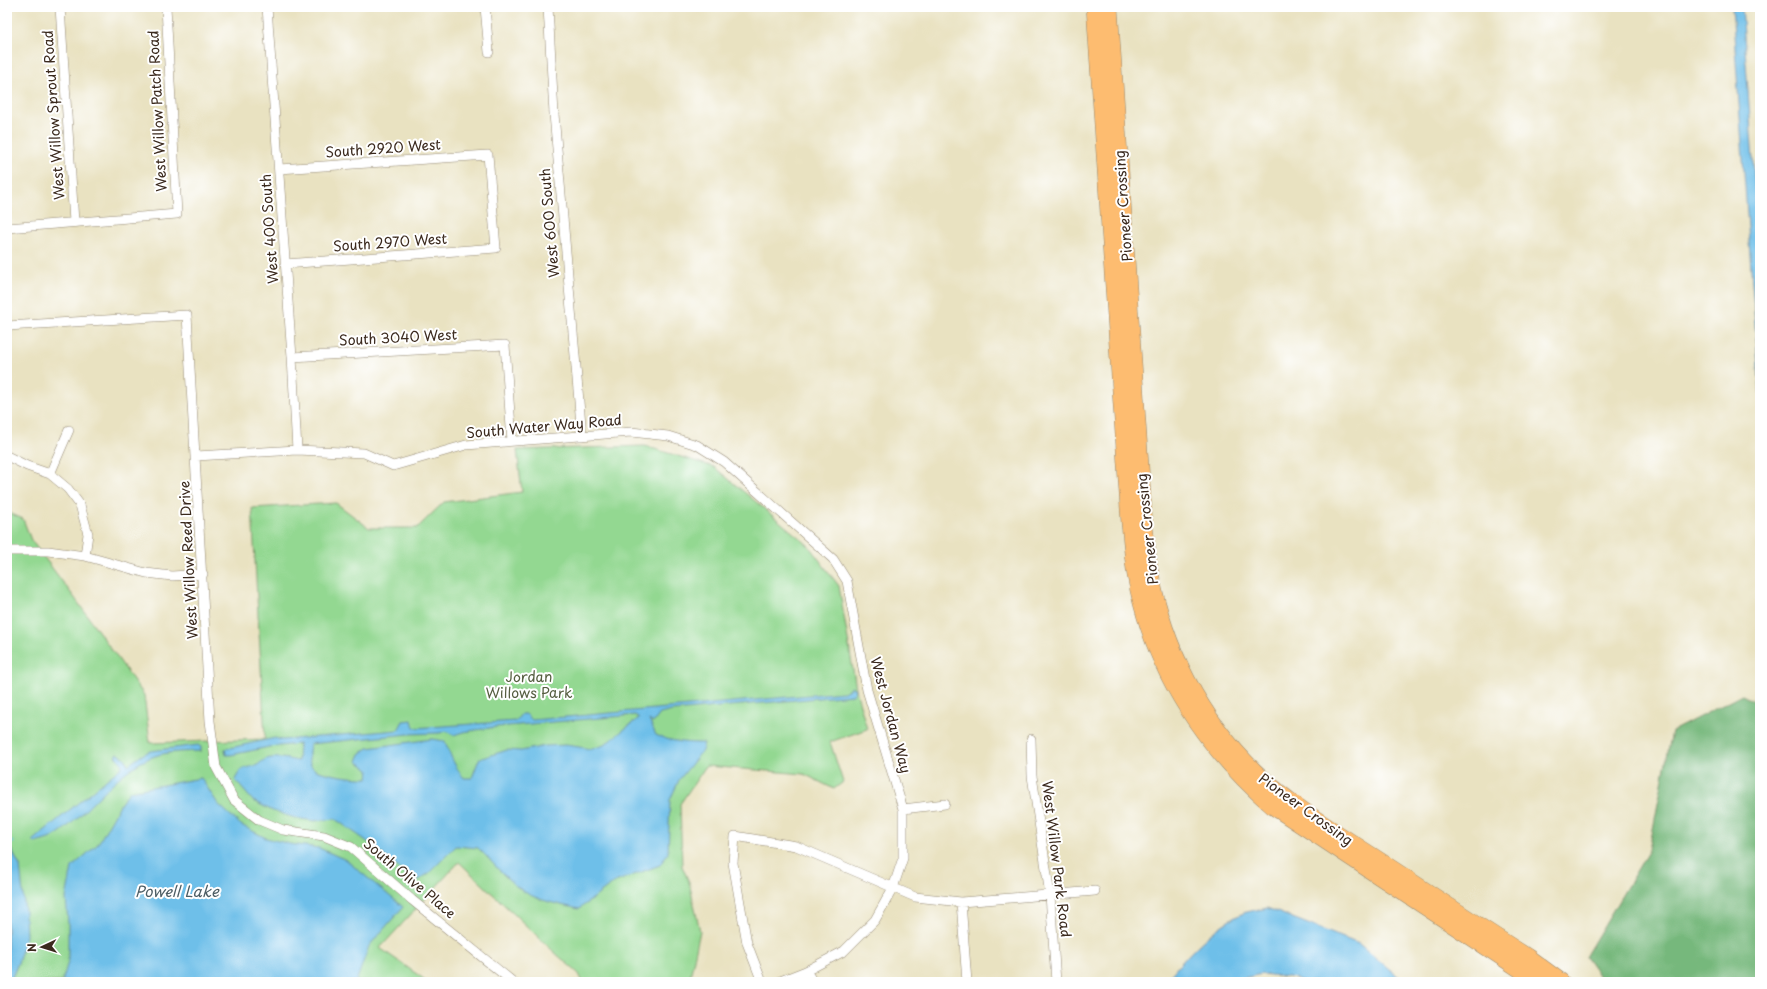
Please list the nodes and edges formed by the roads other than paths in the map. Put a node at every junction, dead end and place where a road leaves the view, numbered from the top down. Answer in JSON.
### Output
{"nodes":[{"id":1,"x":60,"y":7,"type":"edge"},
{"id":2,"x":166,"y":7,"type":"edge"},
{"id":3,"x":267,"y":7,"type":"edge"},
{"id":4,"x":485,"y":7,"type":"edge"},
{"id":5,"x":548,"y":7,"type":"edge"},
{"id":6,"x":1095,"y":7,"type":"edge"},
{"id":7,"x":1109,"y":7,"type":"edge"},
{"id":8,"x":488,"y":52,"type":"dead end"},
{"id":9,"x":279,"y":169,"type":"junction"},
{"id":10,"x":74,"y":222,"type":"junction"},
{"id":11,"x":7,"y":228,"type":"edge"},
{"id":12,"x":496,"y":248,"type":"joint"},
{"id":13,"x":285,"y":264,"type":"junction"},
{"id":14,"x":7,"y":326,"type":"edge"},
{"id":15,"x":292,"y":358,"type":"junction"},
{"id":16,"x":69,"y":430,"type":"dead end"},
{"id":17,"x":582,"y":436,"type":"junction"},
{"id":18,"x":512,"y":441,"type":"junction"},
{"id":19,"x":297,"y":450,"type":"junction"},
{"id":20,"x":7,"y":456,"type":"edge"},
{"id":21,"x":196,"y":456,"type":"junction"},
{"id":22,"x":50,"y":474,"type":"junction"},
{"id":23,"x":7,"y":551,"type":"edge"},
{"id":24,"x":86,"y":556,"type":"junction"},
{"id":25,"x":833,"y":558,"type":"joint"},
{"id":26,"x":203,"y":574,"type":"junction"},
{"id":27,"x":1031,"y":739,"type":"dead end"},
{"id":28,"x":234,"y":800,"type":"joint"},
{"id":29,"x":945,"y":804,"type":"dead end"},
{"id":30,"x":903,"y":809,"type":"junction"},
{"id":31,"x":892,"y":888,"type":"junction"},
{"id":32,"x":1095,"y":891,"type":"dead end"},
{"id":33,"x":1050,"y":895,"type":"junction"},
{"id":34,"x":961,"y":902,"type":"junction"},
{"id":35,"x":806,"y":971,"type":"junction"},
{"id":36,"x":513,"y":982,"type":"edge"},
{"id":37,"x":762,"y":982,"type":"edge"},
{"id":38,"x":778,"y":982,"type":"edge"},
{"id":39,"x":813,"y":982,"type":"edge"},
{"id":40,"x":967,"y":982,"type":"edge"},
{"id":41,"x":1056,"y":982,"type":"edge"},
{"id":42,"x":1538,"y":982,"type":"edge"},
{"id":43,"x":1561,"y":982,"type":"edge"}],
"edges":[{"from":1,"to":10,"type":"street","name":"West Willow Sprout Road"},
{"from":2,"to":10,"type":"street","name":"West Willow Patch Road"},
{"from":3,"to":9,"type":"street","name":"West 400 South"},
{"from":4,"to":8,"type":"street"},
{"from":5,"to":17,"type":"street","name":"West 600 South"},
{"from":6,"to":42,"type":"highway","name":"Pioneer Crossing"},
{"from":7,"to":43,"type":"highway","name":"Pioneer Crossing"},
{"from":9,"to":12,"type":"street","name":"South 2920 West"},
{"from":9,"to":13,"type":"street","name":"West 400 South"},
{"from":10,"to":11,"type":"street"},
{"from":12,"to":13,"type":"street","name":"South 2970 West"},
{"from":13,"to":15,"type":"street","name":"West 400 South"},
{"from":14,"to":21,"type":"street","name":"West Willow Reed Drive"},
{"from":15,"to":18,"type":"street","name":"South 3040 West"},
{"from":15,"to":19,"type":"street","name":"West 400 South"},
{"from":16,"to":22,"type":"street"},
{"from":17,"to":18,"type":"street","name":"South Water Way Road"},
{"from":17,"to":25,"type":"street","name":"South Water Way Road"},
{"from":18,"to":19,"type":"street","name":"South Water Way Road"},
{"from":19,"to":21,"type":"street","name":"South Water Way Road"},
{"from":20,"to":22,"type":"street"},
{"from":21,"to":26,"type":"street","name":"West Willow Reed Drive"},
{"from":22,"to":24,"type":"street"},
{"from":23,"to":24,"type":"street"},
{"from":24,"to":26,"type":"street"},
{"from":25,"to":30,"type":"street","name":"West Jordan Way"},
{"from":26,"to":28,"type":"street","name":"West Willow Reed Drive"},
{"from":27,"to":33,"type":"street","name":"West Willow Park Road"},
{"from":28,"to":36,"type":"street","name":"South Olive Place"},
{"from":29,"to":30,"type":"street"},
{"from":30,"to":31,"type":"street","name":"West Jordan Way"},
{"from":31,"to":34,"type":"street"},
{"from":31,"to":35,"type":"street"},
{"from":31,"to":37,"type":"street"},
{"from":32,"to":33,"type":"street"},
{"from":33,"to":34,"type":"street"},
{"from":33,"to":41,"type":"street","name":"West Willow Park Road"},
{"from":34,"to":40,"type":"street"},
{"from":35,"to":38,"type":"street"},
{"from":35,"to":39,"type":"street"}]}
